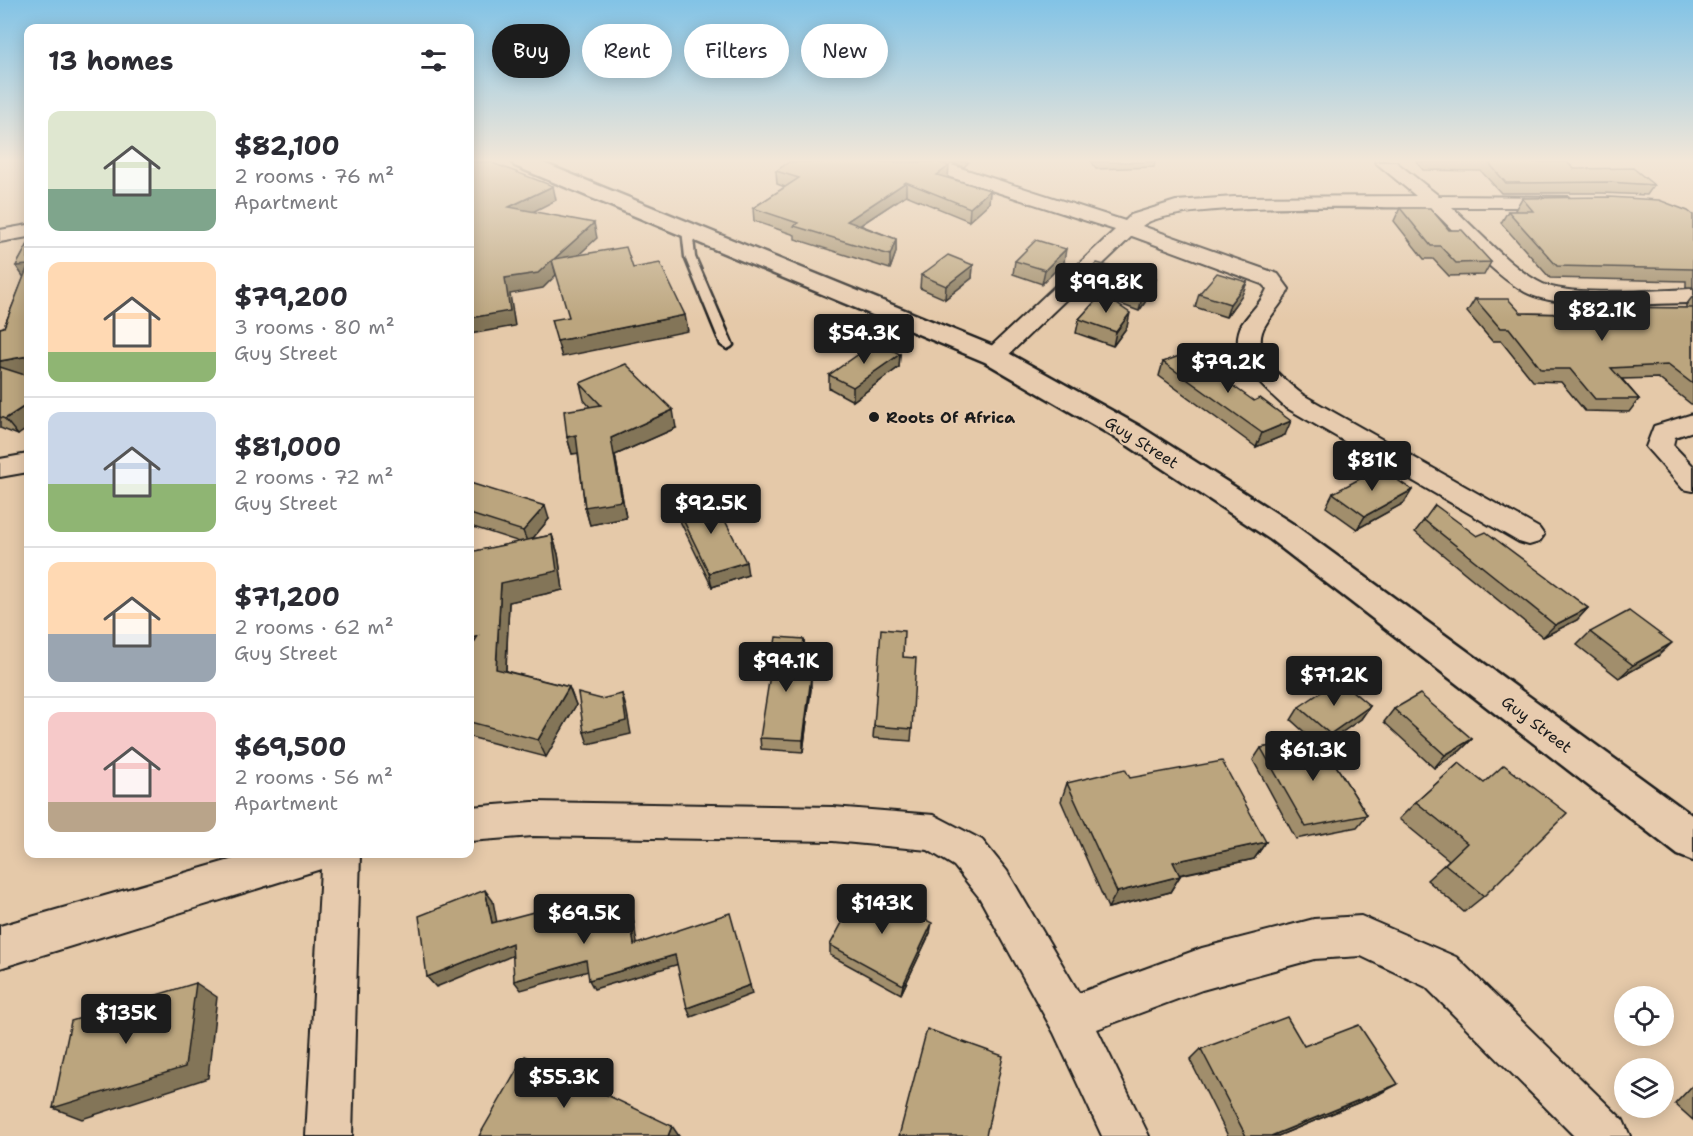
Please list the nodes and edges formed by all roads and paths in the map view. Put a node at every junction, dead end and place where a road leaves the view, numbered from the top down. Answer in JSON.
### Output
{"nodes":[{"id":1,"x":654,"y":215,"type":"edge"},
{"id":2,"x":1087,"y":215,"type":"edge"},
{"id":3,"x":1151,"y":215,"type":"edge"},
{"id":4,"x":1449,"y":215,"type":"edge"},
{"id":5,"x":1128,"y":228,"type":"junction"},
{"id":6,"x":687,"y":229,"type":"junction"},
{"id":7,"x":24,"y":232,"type":"edge"},
{"id":8,"x":0,"y":236,"type":"edge"},
{"id":9,"x":1693,"y":296,"type":"edge"},
{"id":10,"x":727,"y":345,"type":"dead end"},
{"id":11,"x":994,"y":356,"type":"junction"},
{"id":12,"x":1693,"y":422,"type":"edge"},
{"id":13,"x":24,"y":464,"type":"edge"},
{"id":14,"x":0,"y":468,"type":"edge"},
{"id":15,"x":1693,"y":482,"type":"edge"},
{"id":16,"x":1529,"y":535,"type":"dead end"},
{"id":17,"x":474,"y":824,"type":"edge"},
{"id":18,"x":1693,"y":841,"type":"edge"},
{"id":19,"x":299,"y":858,"type":"edge"},
{"id":20,"x":342,"y":858,"type":"edge"},
{"id":21,"x":0,"y":947,"type":"edge"},
{"id":22,"x":1069,"y":1018,"type":"junction"},
{"id":23,"x":329,"y":1136,"type":"edge"},
{"id":24,"x":1126,"y":1136,"type":"edge"},
{"id":25,"x":1606,"y":1136,"type":"edge"}],
"edges":[{"from":1,"to":6,"type":"street","name":"Guy Street"},
{"from":2,"to":5,"type":"street"},
{"from":3,"to":5,"type":"street"},
{"from":4,"to":9,"type":"street"},
{"from":5,"to":11,"type":"street"},
{"from":5,"to":16,"type":"street"},
{"from":6,"to":10,"type":"lane"},
{"from":6,"to":11,"type":"street","name":"Guy Street"},
{"from":7,"to":8,"type":"street"},
{"from":11,"to":18,"type":"street","name":"Guy Street"},
{"from":12,"to":15,"type":"street"},
{"from":13,"to":14,"type":"street"},
{"from":17,"to":22,"type":"street"},
{"from":19,"to":21,"type":"street"},
{"from":20,"to":23,"type":"street"},
{"from":22,"to":24,"type":"street"},
{"from":22,"to":25,"type":"street"}]}
